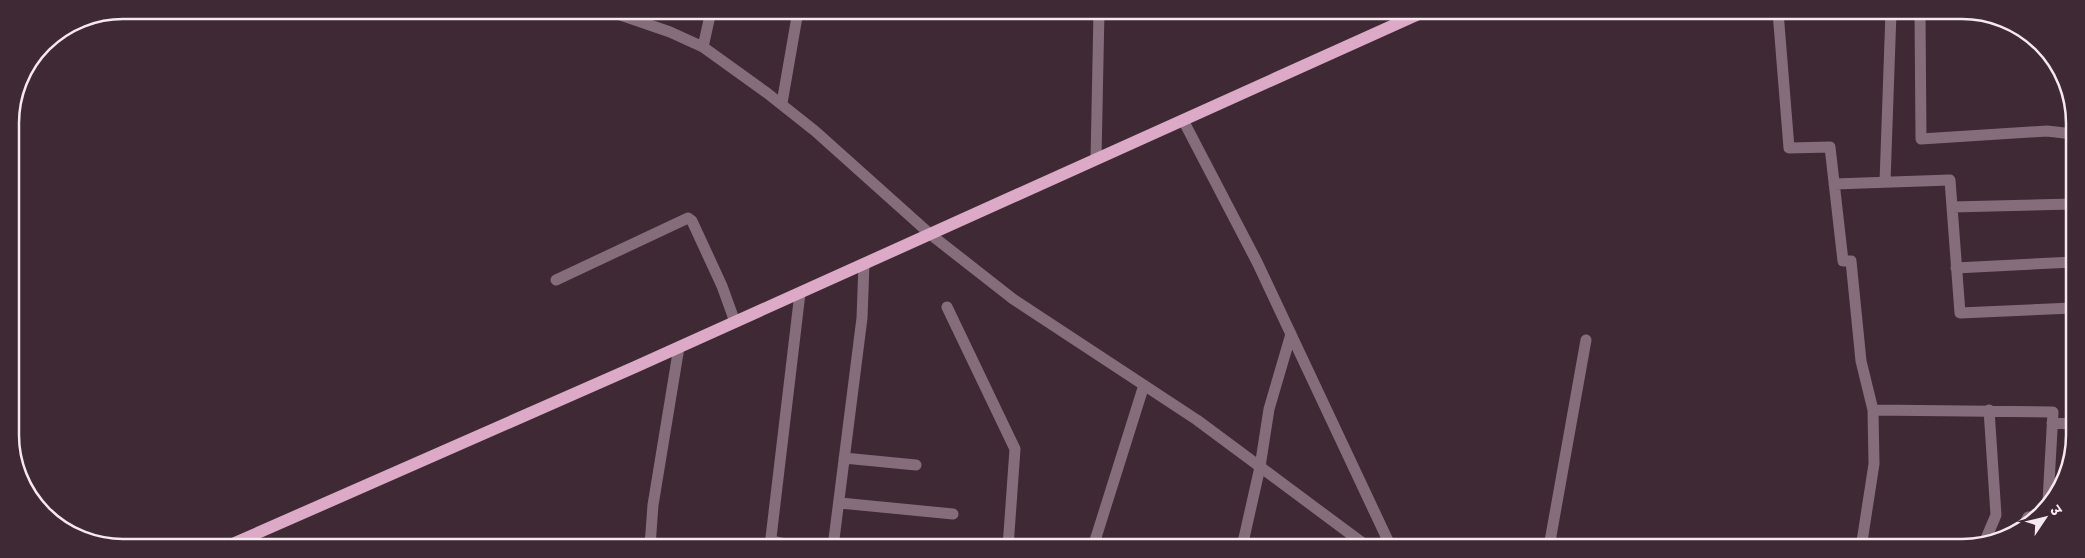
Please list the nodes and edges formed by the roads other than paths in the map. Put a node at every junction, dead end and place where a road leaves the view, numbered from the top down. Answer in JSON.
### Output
{"nodes":[{"id":1,"x":633,"y":19,"type":"edge"},
{"id":2,"x":709,"y":19,"type":"edge"},
{"id":3,"x":797,"y":19,"type":"edge"},
{"id":4,"x":1099,"y":19,"type":"edge"},
{"id":5,"x":1407,"y":19,"type":"edge"},
{"id":6,"x":1779,"y":19,"type":"edge"},
{"id":7,"x":1891,"y":19,"type":"edge"},
{"id":8,"x":1920,"y":19,"type":"edge"},
{"id":9,"x":703,"y":47,"type":"junction"},
{"id":10,"x":782,"y":103,"type":"junction"},
{"id":11,"x":1183,"y":120,"type":"junction"},
{"id":12,"x":2066,"y":133,"type":"edge"},
{"id":13,"x":1096,"y":159,"type":"junction"},
{"id":14,"x":1885,"y":182,"type":"junction"},
{"id":15,"x":1834,"y":184,"type":"junction"},
{"id":16,"x":2066,"y":204,"type":"edge"},
{"id":17,"x":1952,"y":207,"type":"junction"},
{"id":18,"x":930,"y":234,"type":"junction"},
{"id":19,"x":2066,"y":262,"type":"edge"},
{"id":20,"x":864,"y":264,"type":"junction"},
{"id":21,"x":1956,"y":268,"type":"junction"},
{"id":22,"x":556,"y":280,"type":"dead end"},
{"id":23,"x":800,"y":293,"type":"junction"},
{"id":24,"x":947,"y":307,"type":"dead end"},
{"id":25,"x":2066,"y":308,"type":"edge"},
{"id":26,"x":734,"y":322,"type":"junction"},
{"id":27,"x":1291,"y":334,"type":"junction"},
{"id":28,"x":1586,"y":340,"type":"dead end"},
{"id":29,"x":679,"y":347,"type":"junction"},
{"id":30,"x":1144,"y":385,"type":"junction"},
{"id":31,"x":1873,"y":410,"type":"junction"},
{"id":32,"x":1989,"y":410,"type":"junction"},
{"id":33,"x":2052,"y":423,"type":"junction"},
{"id":34,"x":2066,"y":424,"type":"edge"},
{"id":35,"x":844,"y":458,"type":"junction"},
{"id":36,"x":916,"y":465,"type":"dead end"},
{"id":37,"x":1260,"y":467,"type":"junction"},
{"id":38,"x":2055,"y":478,"type":"edge"},
{"id":39,"x":840,"y":503,"type":"junction"},
{"id":40,"x":953,"y":514,"type":"dead end"},
{"id":41,"x":1987,"y":536,"type":"edge"},
{"id":42,"x":244,"y":539,"type":"edge"},
{"id":43,"x":651,"y":539,"type":"edge"},
{"id":44,"x":772,"y":539,"type":"edge"},
{"id":45,"x":833,"y":539,"type":"edge"},
{"id":46,"x":1009,"y":539,"type":"edge"},
{"id":47,"x":1096,"y":539,"type":"edge"},
{"id":48,"x":1244,"y":539,"type":"edge"},
{"id":49,"x":1357,"y":539,"type":"edge"},
{"id":50,"x":1388,"y":539,"type":"edge"},
{"id":51,"x":1550,"y":539,"type":"edge"},
{"id":52,"x":1862,"y":539,"type":"edge"}],
"edges":[{"from":1,"to":9,"type":"street"},
{"from":2,"to":9,"type":"street"},
{"from":3,"to":10,"type":"street"},
{"from":4,"to":13,"type":"street"},
{"from":5,"to":11,"type":"main road"},
{"from":6,"to":15,"type":"street"},
{"from":7,"to":14,"type":"street"},
{"from":8,"to":12,"type":"street"},
{"from":9,"to":10,"type":"street"},
{"from":10,"to":18,"type":"street"},
{"from":11,"to":13,"type":"main road"},
{"from":11,"to":27,"type":"street"},
{"from":13,"to":18,"type":"main road"},
{"from":14,"to":15,"type":"street"},
{"from":14,"to":17,"type":"street"},
{"from":15,"to":31,"type":"street"},
{"from":16,"to":17,"type":"street"},
{"from":17,"to":21,"type":"street"},
{"from":18,"to":20,"type":"main road"},
{"from":18,"to":30,"type":"street"},
{"from":19,"to":21,"type":"street"},
{"from":20,"to":23,"type":"main road"},
{"from":20,"to":35,"type":"street"},
{"from":21,"to":25,"type":"street"},
{"from":22,"to":26,"type":"street"},
{"from":23,"to":26,"type":"main road"},
{"from":23,"to":44,"type":"street"},
{"from":24,"to":46,"type":"street"},
{"from":26,"to":29,"type":"main road"},
{"from":27,"to":37,"type":"street"},
{"from":27,"to":50,"type":"street"},
{"from":28,"to":51,"type":"street"},
{"from":29,"to":42,"type":"main road"},
{"from":29,"to":43,"type":"street"},
{"from":30,"to":37,"type":"street"},
{"from":30,"to":47,"type":"street"},
{"from":31,"to":32,"type":"street"},
{"from":31,"to":52,"type":"street"},
{"from":32,"to":33,"type":"street"},
{"from":32,"to":41,"type":"street"},
{"from":33,"to":34,"type":"street"},
{"from":33,"to":38,"type":"street"},
{"from":35,"to":36,"type":"street"},
{"from":35,"to":39,"type":"street"},
{"from":37,"to":48,"type":"street"},
{"from":37,"to":49,"type":"street"},
{"from":39,"to":40,"type":"street"},
{"from":39,"to":45,"type":"street"}]}
